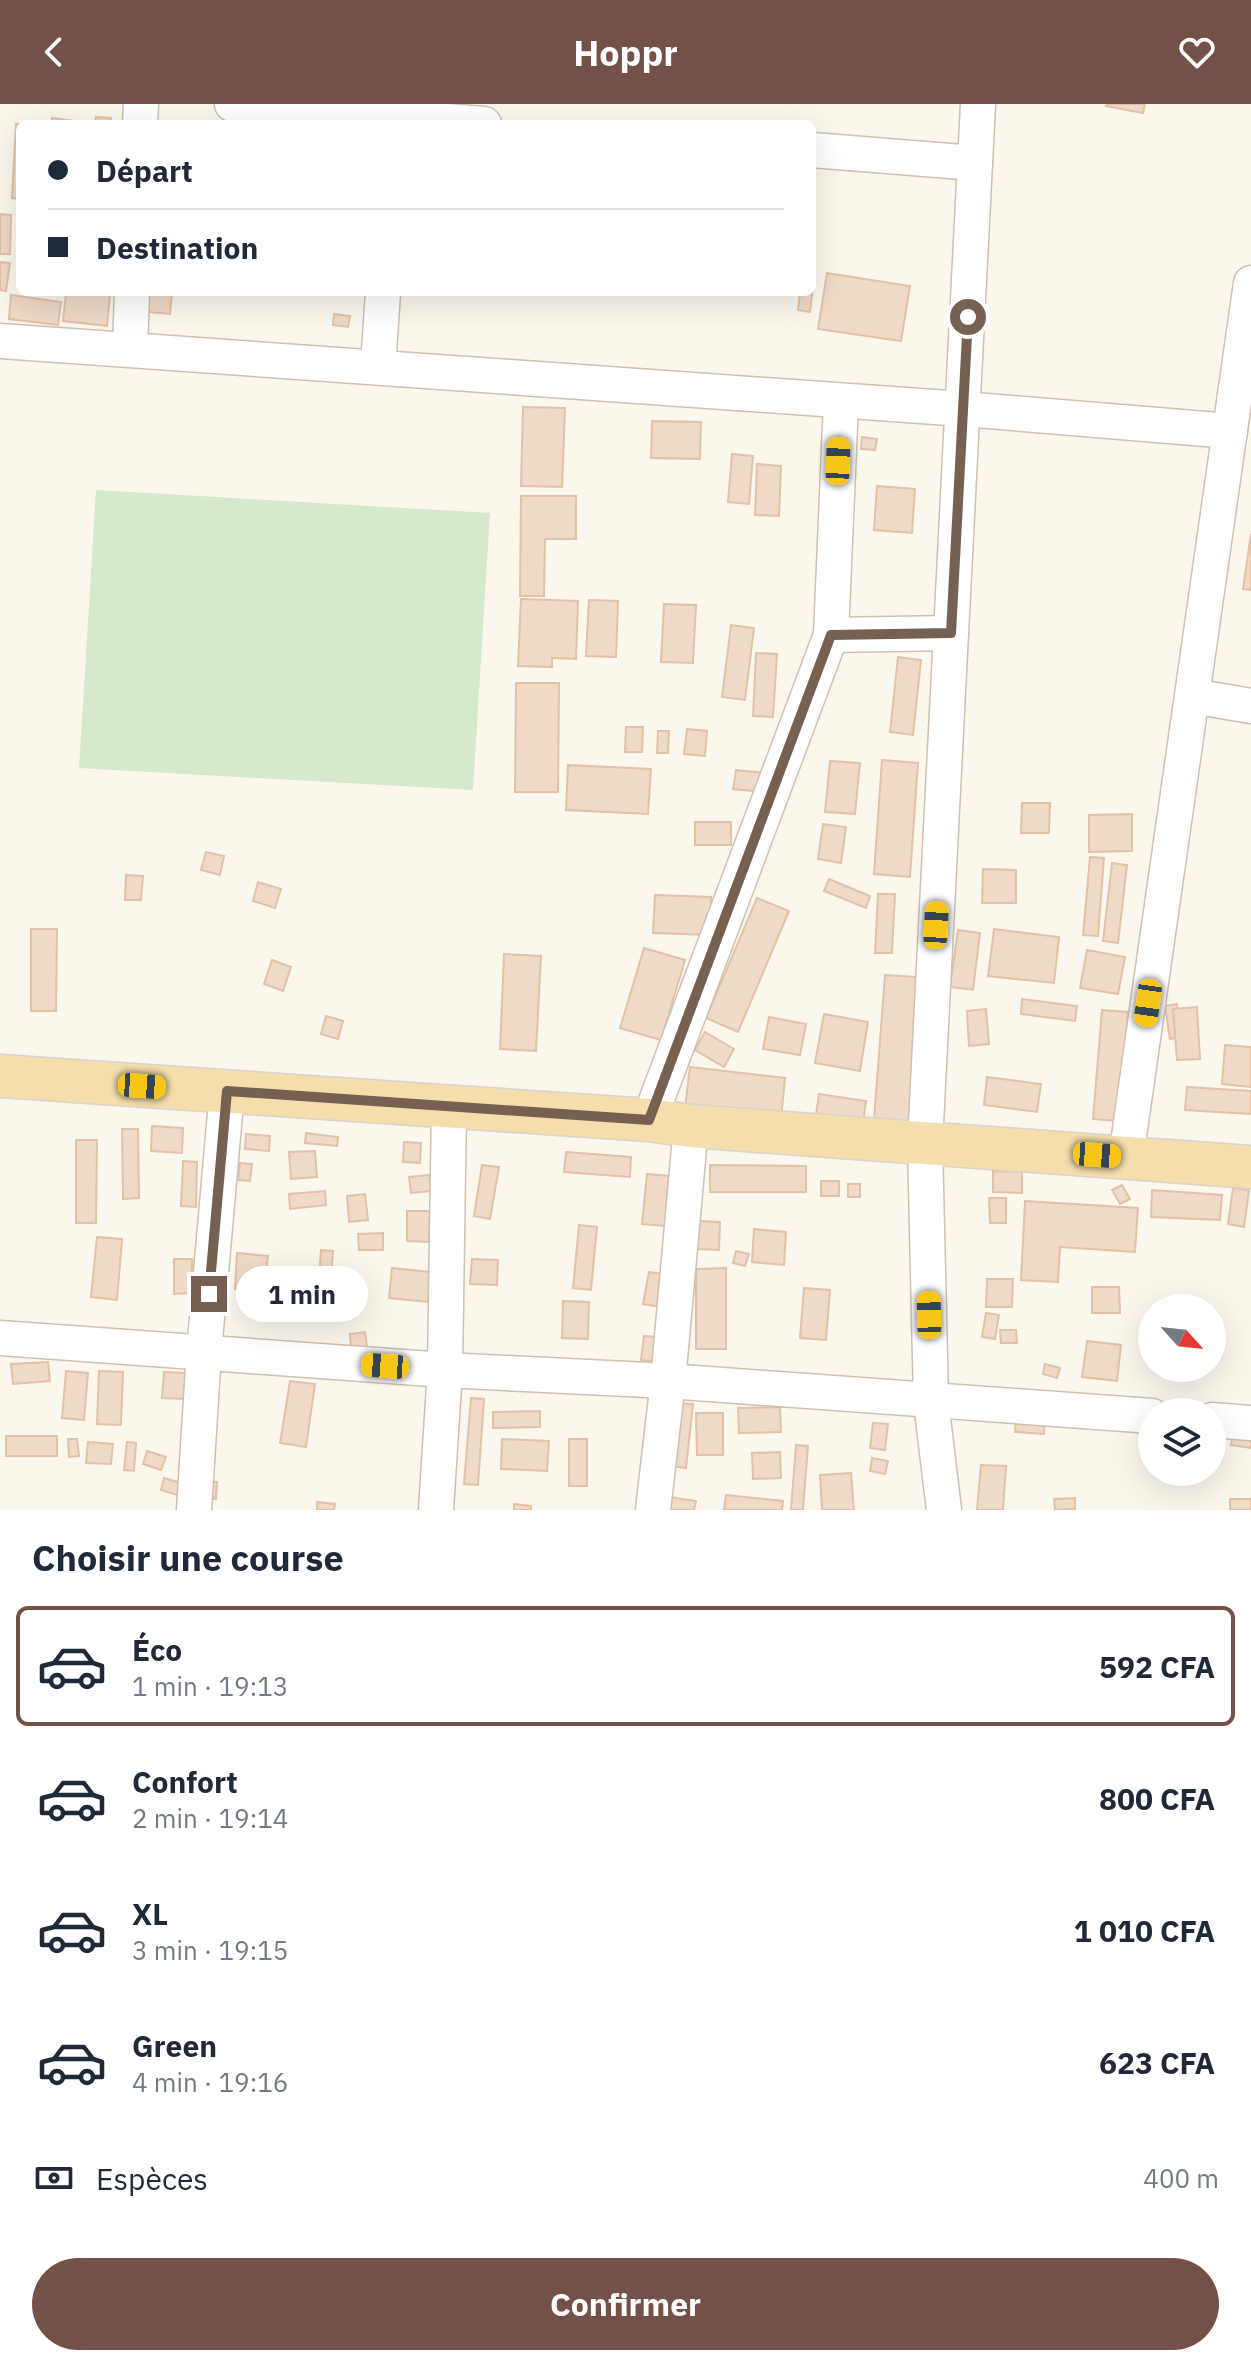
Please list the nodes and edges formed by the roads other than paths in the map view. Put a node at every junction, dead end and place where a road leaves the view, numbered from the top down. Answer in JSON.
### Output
{"nodes":[{"id":1,"x":232,"y":104,"type":"edge"},
{"id":2,"x":978,"y":104,"type":"edge"},
{"id":3,"x":394,"y":115,"type":"edge"},
{"id":4,"x":444,"y":120,"type":"edge"},
{"id":5,"x":816,"y":150,"type":"edge"},
{"id":6,"x":975,"y":163,"type":"junction"},
{"id":7,"x":1251,"y":283,"type":"edge"},
{"id":8,"x":132,"y":296,"type":"edge"},
{"id":9,"x":383,"y":296,"type":"edge"},
{"id":10,"x":1247,"y":334,"type":"edge"},
{"id":11,"x":0,"y":341,"type":"edge"},
{"id":12,"x":130,"y":349,"type":"junction"},
{"id":13,"x":378,"y":367,"type":"junction"},
{"id":14,"x":841,"y":402,"type":"junction"},
{"id":15,"x":963,"y":409,"type":"junction"},
{"id":16,"x":1230,"y":431,"type":"junction"},
{"id":17,"x":951,"y":633,"type":"junction"},
{"id":18,"x":831,"y":635,"type":"junction"},
{"id":19,"x":1192,"y":696,"type":"junction"},
{"id":20,"x":1251,"y":706,"type":"edge"},
{"id":21,"x":0,"y":1076,"type":"edge"},
{"id":22,"x":227,"y":1091,"type":"junction"},
{"id":23,"x":449,"y":1106,"type":"junction"},
{"id":24,"x":649,"y":1120,"type":"junction"},
{"id":25,"x":691,"y":1126,"type":"junction"},
{"id":26,"x":925,"y":1143,"type":"junction"},
{"id":27,"x":1126,"y":1157,"type":"junction"},
{"id":28,"x":1251,"y":1167,"type":"edge"},
{"id":29,"x":0,"y":1338,"type":"edge"},
{"id":30,"x":204,"y":1352,"type":"junction"},
{"id":31,"x":445,"y":1370,"type":"junction"},
{"id":32,"x":668,"y":1381,"type":"junction"},
{"id":33,"x":931,"y":1402,"type":"junction"},
{"id":34,"x":1138,"y":1415,"type":"edge"},
{"id":35,"x":1226,"y":1421,"type":"edge"},
{"id":36,"x":1251,"y":1423,"type":"edge"},
{"id":37,"x":194,"y":1510,"type":"edge"},
{"id":38,"x":436,"y":1510,"type":"edge"},
{"id":39,"x":653,"y":1510,"type":"edge"},
{"id":40,"x":944,"y":1510,"type":"edge"}],
"edges":[{"from":1,"to":3,"type":"street"},
{"from":2,"to":6,"type":"street"},
{"from":3,"to":4,"type":"street"},
{"from":5,"to":6,"type":"street"},
{"from":6,"to":15,"type":"street"},
{"from":7,"to":10,"type":"street"},
{"from":8,"to":12,"type":"street"},
{"from":9,"to":13,"type":"street"},
{"from":10,"to":16,"type":"street"},
{"from":11,"to":12,"type":"street"},
{"from":12,"to":13,"type":"street"},
{"from":13,"to":14,"type":"street"},
{"from":14,"to":15,"type":"street"},
{"from":14,"to":18,"type":"street"},
{"from":15,"to":16,"type":"street"},
{"from":15,"to":17,"type":"street"},
{"from":16,"to":19,"type":"street"},
{"from":17,"to":18,"type":"street"},
{"from":17,"to":26,"type":"street"},
{"from":18,"to":24,"type":"street"},
{"from":19,"to":20,"type":"street"},
{"from":19,"to":27,"type":"street"},
{"from":21,"to":22,"type":"main road"},
{"from":22,"to":23,"type":"main road"},
{"from":22,"to":30,"type":"street"},
{"from":23,"to":24,"type":"main road"},
{"from":23,"to":31,"type":"street"},
{"from":24,"to":25,"type":"main road"},
{"from":25,"to":26,"type":"main road"},
{"from":25,"to":32,"type":"street"},
{"from":26,"to":27,"type":"main road"},
{"from":26,"to":33,"type":"street"},
{"from":27,"to":28,"type":"main road"},
{"from":29,"to":30,"type":"street"},
{"from":30,"to":31,"type":"street"},
{"from":30,"to":37,"type":"street"},
{"from":31,"to":32,"type":"street"},
{"from":31,"to":38,"type":"street"},
{"from":32,"to":33,"type":"street"},
{"from":32,"to":39,"type":"street"},
{"from":33,"to":34,"type":"street"},
{"from":33,"to":40,"type":"street"},
{"from":35,"to":36,"type":"street"}]}
